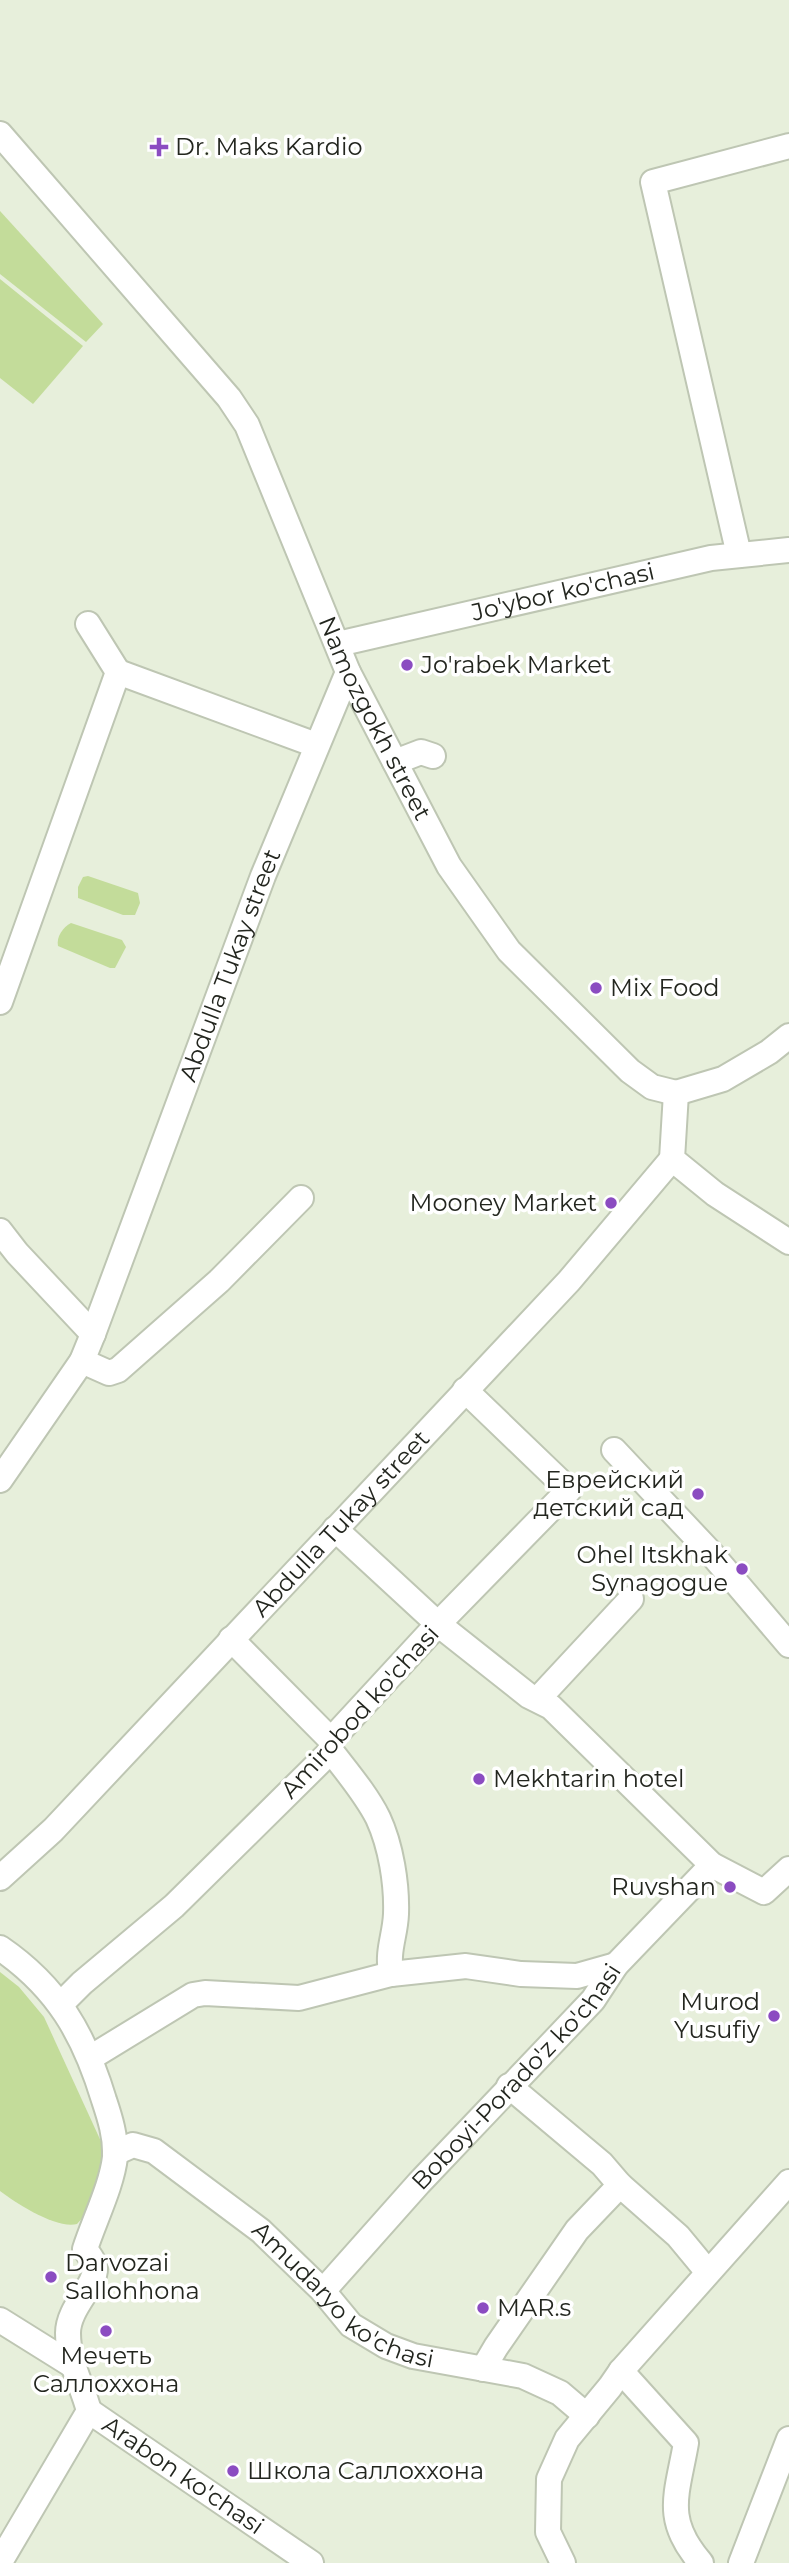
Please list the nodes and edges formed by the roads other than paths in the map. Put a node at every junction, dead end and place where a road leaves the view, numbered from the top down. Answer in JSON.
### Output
{"nodes":[{"id":1,"x":0,"y":134,"type":"edge"},
{"id":2,"x":789,"y":146,"type":"edge"},
{"id":3,"x":789,"y":550,"type":"edge"},
{"id":4,"x":740,"y":555,"type":"junction"},
{"id":5,"x":88,"y":624,"type":"dead end"},
{"id":6,"x":338,"y":644,"type":"junction"},
{"id":7,"x":118,"y":672,"type":"junction"},
{"id":8,"x":348,"y":672,"type":"junction"},
{"id":9,"x":316,"y":745,"type":"junction"},
{"id":10,"x":433,"y":756,"type":"dead end"},
{"id":11,"x":396,"y":762,"type":"junction"},
{"id":12,"x":0,"y":1002,"type":"edge"},
{"id":13,"x":789,"y":1037,"type":"edge"},
{"id":14,"x":676,"y":1093,"type":"junction"},
{"id":15,"x":671,"y":1159,"type":"junction"},
{"id":16,"x":301,"y":1198,"type":"dead end"},
{"id":17,"x":0,"y":1231,"type":"edge"},
{"id":18,"x":789,"y":1242,"type":"edge"},
{"id":19,"x":93,"y":1334,"type":"junction"},
{"id":20,"x":82,"y":1361,"type":"junction"},
{"id":21,"x":466,"y":1390,"type":"junction"},
{"id":22,"x":614,"y":1450,"type":"dead end"},
{"id":23,"x":8,"y":1452,"type":"edge"},
{"id":24,"x":0,"y":1480,"type":"edge"},
{"id":25,"x":335,"y":1529,"type":"junction"},
{"id":26,"x":631,"y":1599,"type":"dead end"},
{"id":27,"x":438,"y":1624,"type":"junction"},
{"id":28,"x":231,"y":1639,"type":"junction"},
{"id":29,"x":789,"y":1645,"type":"edge"},
{"id":30,"x":538,"y":1699,"type":"junction"},
{"id":31,"x":331,"y":1746,"type":"junction"},
{"id":32,"x":712,"y":1865,"type":"junction"},
{"id":33,"x":0,"y":1878,"type":"edge"},
{"id":34,"x":786,"y":1881,"type":"edge"},
{"id":35,"x":0,"y":1948,"type":"edge"},
{"id":36,"x":616,"y":1965,"type":"junction"},
{"id":37,"x":391,"y":1974,"type":"junction"},
{"id":38,"x":61,"y":2004,"type":"junction"},
{"id":39,"x":90,"y":2058,"type":"junction"},
{"id":40,"x":509,"y":2086,"type":"junction"},
{"id":41,"x":115,"y":2153,"type":"junction"},
{"id":42,"x":789,"y":2182,"type":"edge"},
{"id":43,"x":620,"y":2185,"type":"junction"},
{"id":44,"x":707,"y":2272,"type":"junction"},
{"id":45,"x":323,"y":2291,"type":"junction"},
{"id":46,"x":0,"y":2320,"type":"edge"},
{"id":47,"x":72,"y":2365,"type":"junction"},
{"id":48,"x":484,"y":2369,"type":"junction"},
{"id":49,"x":621,"y":2371,"type":"junction"},
{"id":50,"x":89,"y":2411,"type":"junction"},
{"id":51,"x":586,"y":2416,"type":"junction"},
{"id":52,"x":789,"y":2439,"type":"edge"},
{"id":53,"x":0,"y":2562,"type":"edge"},
{"id":54,"x":311,"y":2563,"type":"edge"},
{"id":55,"x":563,"y":2563,"type":"edge"},
{"id":56,"x":701,"y":2563,"type":"edge"},
{"id":57,"x":741,"y":2563,"type":"edge"}],
"edges":[{"from":1,"to":6,"type":"street","name":"Namozgokh street"},
{"from":2,"to":4,"type":"street"},
{"from":3,"to":4,"type":"street","name":"Jo'ybor ko'chasi"},
{"from":4,"to":6,"type":"street","name":"Jo'ybor ko'chasi"},
{"from":5,"to":7,"type":"street"},
{"from":6,"to":8,"type":"street","name":"Namozgokh street"},
{"from":7,"to":9,"type":"street"},
{"from":7,"to":12,"type":"street"},
{"from":8,"to":9,"type":"street","name":"Abdulla Tukay street"},
{"from":8,"to":11,"type":"street","name":"Namozgokh street"},
{"from":9,"to":19,"type":"street","name":"Abdulla Tukay street"},
{"from":10,"to":11,"type":"street"},
{"from":11,"to":14,"type":"street","name":"Namozgokh street"},
{"from":13,"to":14,"type":"street"},
{"from":14,"to":15,"type":"street"},
{"from":15,"to":18,"type":"street"},
{"from":15,"to":21,"type":"street","name":"Abdulla Tukay street"},
{"from":16,"to":20,"type":"street"},
{"from":17,"to":19,"type":"street"},
{"from":19,"to":20,"type":"street","name":"Abdulla Tukay street"},
{"from":20,"to":23,"type":"street","name":"Abdulla Tukay street"},
{"from":21,"to":25,"type":"street","name":"Abdulla Tukay street"},
{"from":21,"to":27,"type":"street","name":"Amirobod ko'chasi"},
{"from":22,"to":29,"type":"street"},
{"from":23,"to":24,"type":"street","name":"Abdulla Tukay street"},
{"from":25,"to":27,"type":"street"},
{"from":25,"to":28,"type":"street","name":"Abdulla Tukay street"},
{"from":26,"to":30,"type":"street"},
{"from":27,"to":30,"type":"street"},
{"from":27,"to":31,"type":"street","name":"Amirobod ko'chasi"},
{"from":28,"to":31,"type":"street"},
{"from":28,"to":33,"type":"street","name":"Abdulla Tukay street"},
{"from":30,"to":32,"type":"street"},
{"from":31,"to":37,"type":"street"},
{"from":31,"to":38,"type":"street","name":"Amirobod ko'chasi"},
{"from":32,"to":34,"type":"street"},
{"from":32,"to":36,"type":"street","name":"Boboyi-Porado'z ko'chasi"},
{"from":35,"to":38,"type":"street"},
{"from":36,"to":37,"type":"street"},
{"from":36,"to":40,"type":"street","name":"Boboyi-Porado'z ko'chasi"},
{"from":37,"to":39,"type":"street"},
{"from":38,"to":39,"type":"street"},
{"from":39,"to":41,"type":"street"},
{"from":40,"to":43,"type":"street"},
{"from":40,"to":45,"type":"street","name":"Boboyi-Porado'z ko'chasi"},
{"from":41,"to":45,"type":"street","name":"Amudaryo ko'chasi"},
{"from":41,"to":47,"type":"street"},
{"from":42,"to":44,"type":"street"},
{"from":43,"to":44,"type":"street"},
{"from":43,"to":48,"type":"street"},
{"from":44,"to":49,"type":"street"},
{"from":45,"to":48,"type":"street","name":"Amudaryo ko'chasi"},
{"from":46,"to":47,"type":"street"},
{"from":47,"to":50,"type":"street"},
{"from":48,"to":51,"type":"street","name":"Amudaryo ko'chasi"},
{"from":49,"to":51,"type":"street"},
{"from":49,"to":56,"type":"street"},
{"from":50,"to":53,"type":"street"},
{"from":50,"to":54,"type":"street","name":"Arabon ko'chasi"},
{"from":51,"to":55,"type":"street"},
{"from":52,"to":57,"type":"street"}]}
